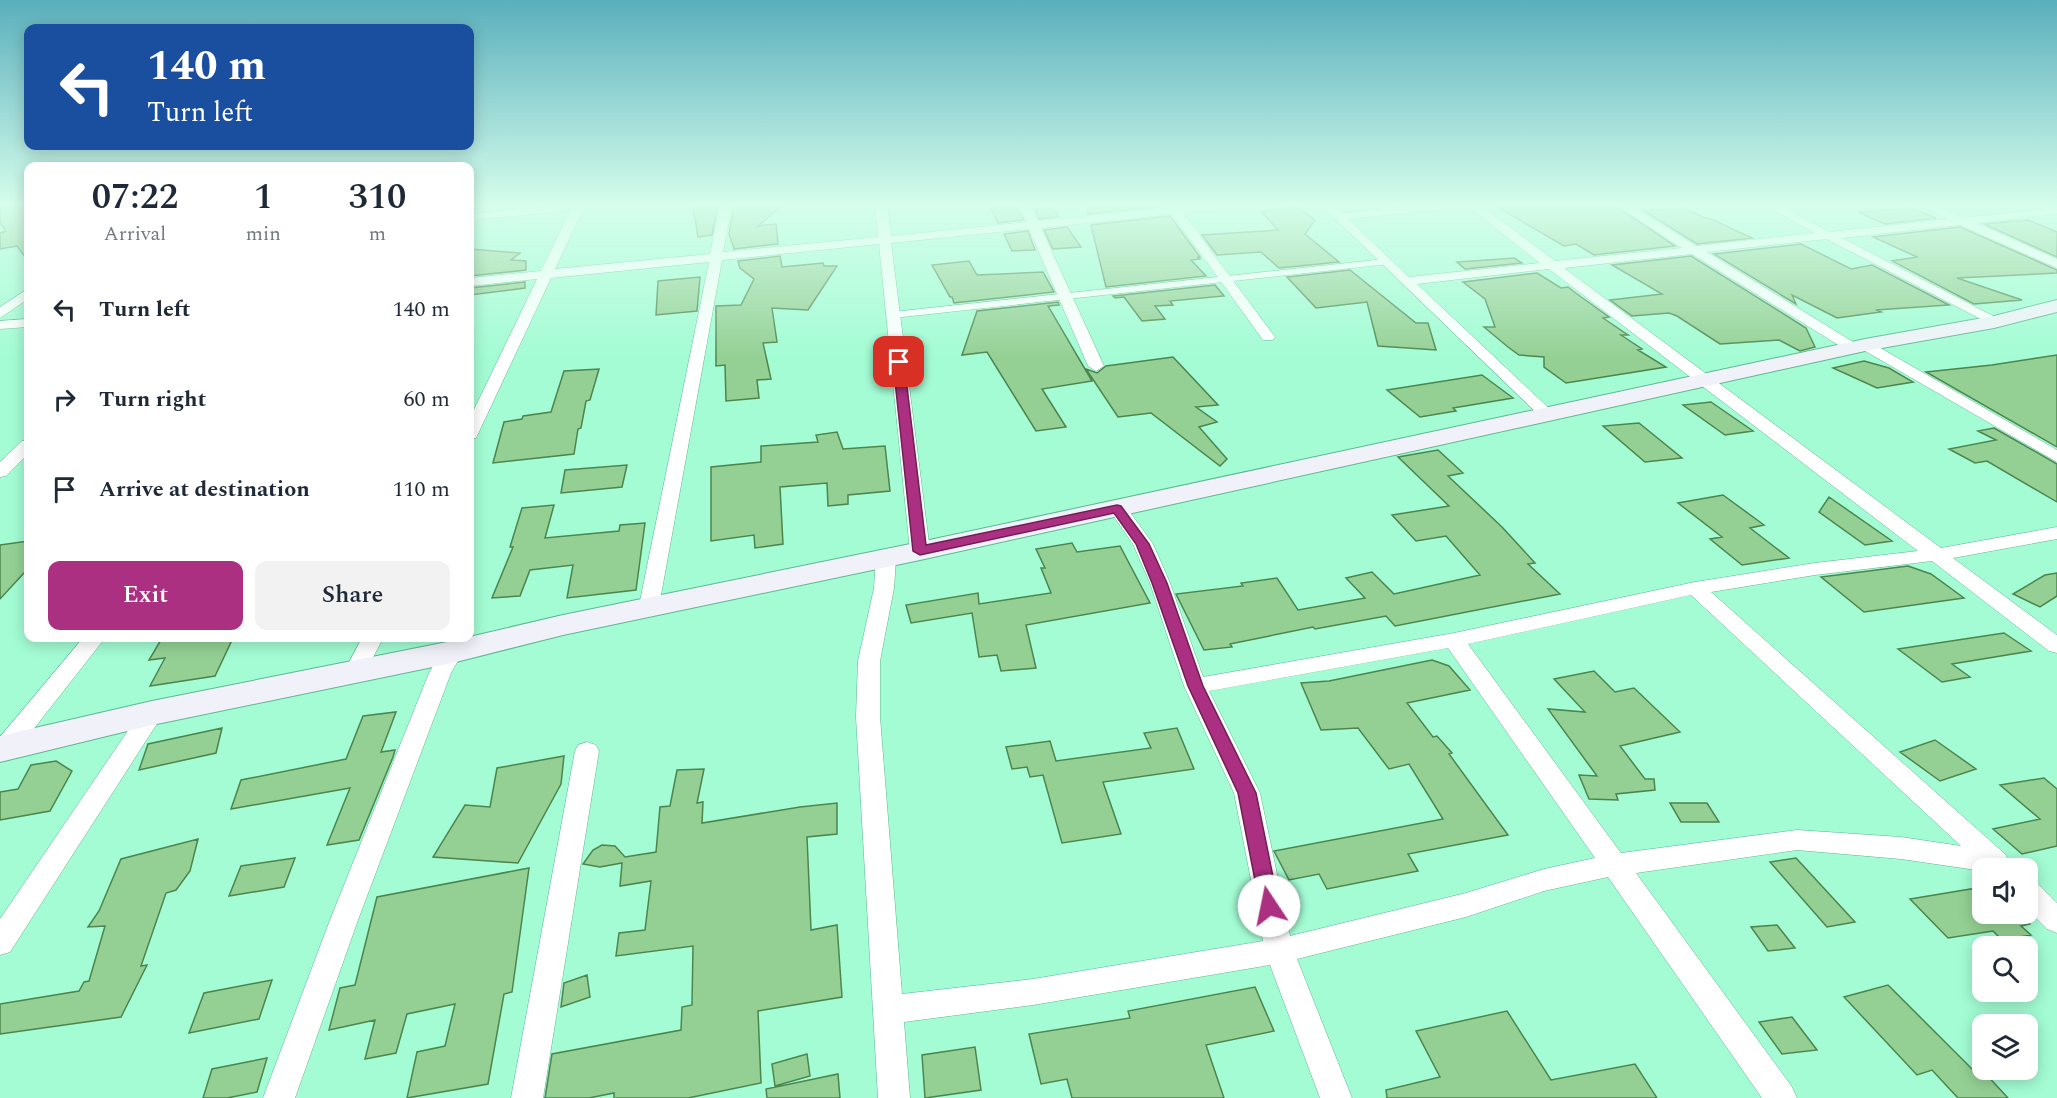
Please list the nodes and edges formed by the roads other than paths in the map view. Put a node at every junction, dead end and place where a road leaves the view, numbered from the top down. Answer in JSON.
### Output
{"nodes":[{"id":1,"x":555,"y":256,"type":"edge"},
{"id":2,"x":724,"y":256,"type":"edge"},
{"id":3,"x":887,"y":256,"type":"edge"},
{"id":4,"x":1048,"y":256,"type":"edge"},
{"id":5,"x":1209,"y":256,"type":"edge"},
{"id":6,"x":1380,"y":256,"type":"edge"},
{"id":7,"x":1541,"y":256,"type":"edge"},
{"id":8,"x":1624,"y":256,"type":"edge"},
{"id":9,"x":1704,"y":256,"type":"edge"},
{"id":10,"x":1868,"y":256,"type":"edge"},
{"id":11,"x":2039,"y":256,"type":"edge"},
{"id":12,"x":716,"y":257,"type":"junction"},
{"id":13,"x":1386,"y":262,"type":"junction"},
{"id":14,"x":1552,"y":264,"type":"junction"},
{"id":15,"x":2057,"y":264,"type":"edge"},
{"id":16,"x":546,"y":274,"type":"junction"},
{"id":17,"x":1226,"y":279,"type":"junction"},
{"id":18,"x":1406,"y":281,"type":"junction"},
{"id":19,"x":474,"y":282,"type":"edge"},
{"id":20,"x":24,"y":296,"type":"edge"},
{"id":21,"x":1066,"y":297,"type":"junction"},
{"id":22,"x":2057,"y":306,"type":"edge"},
{"id":23,"x":0,"y":314,"type":"edge"},
{"id":24,"x":893,"y":315,"type":"junction"},
{"id":25,"x":24,"y":322,"type":"edge"},
{"id":26,"x":1994,"y":322,"type":"junction"},
{"id":27,"x":0,"y":325,"type":"edge"},
{"id":28,"x":1268,"y":337,"type":"dead end"},
{"id":29,"x":1859,"y":346,"type":"junction"},
{"id":30,"x":1096,"y":366,"type":"dead end"},
{"id":31,"x":1705,"y":380,"type":"junction"},
{"id":32,"x":1548,"y":416,"type":"junction"},
{"id":33,"x":474,"y":426,"type":"edge"},
{"id":34,"x":24,"y":449,"type":"edge"},
{"id":35,"x":2057,"y":457,"type":"edge"},
{"id":36,"x":0,"y":472,"type":"edge"},
{"id":37,"x":1117,"y":508,"type":"junction"},
{"id":38,"x":2057,"y":533,"type":"edge"},
{"id":39,"x":920,"y":551,"type":"junction"},
{"id":40,"x":1937,"y":555,"type":"junction"},
{"id":41,"x":886,"y":558,"type":"junction"},
{"id":42,"x":1695,"y":588,"type":"junction"},
{"id":43,"x":650,"y":606,"type":"junction"},
{"id":44,"x":1454,"y":640,"type":"junction"},
{"id":45,"x":91,"y":642,"type":"edge"},
{"id":46,"x":370,"y":642,"type":"edge"},
{"id":47,"x":2057,"y":646,"type":"edge"},
{"id":48,"x":452,"y":652,"type":"junction"},
{"id":49,"x":356,"y":670,"type":"junction"},
{"id":50,"x":1196,"y":686,"type":"junction"},
{"id":51,"x":152,"y":714,"type":"junction"},
{"id":52,"x":2,"y":749,"type":"edge"},
{"id":53,"x":587,"y":751,"type":"dead end"},
{"id":54,"x":1992,"y":858,"type":"edge"},
{"id":55,"x":1972,"y":860,"type":"edge"},
{"id":56,"x":1613,"y":865,"type":"junction"},
{"id":57,"x":2038,"y":902,"type":"edge"},
{"id":58,"x":2057,"y":921,"type":"edge"},
{"id":59,"x":0,"y":943,"type":"edge"},
{"id":60,"x":1279,"y":951,"type":"junction"},
{"id":61,"x":887,"y":1011,"type":"junction"},
{"id":62,"x":279,"y":1098,"type":"edge"},
{"id":63,"x":527,"y":1098,"type":"edge"},
{"id":64,"x":894,"y":1098,"type":"edge"},
{"id":65,"x":1336,"y":1098,"type":"edge"},
{"id":66,"x":1781,"y":1098,"type":"edge"}],
"edges":[{"from":1,"to":16,"type":"street"},
{"from":2,"to":12,"type":"street"},
{"from":3,"to":24,"type":"street"},
{"from":4,"to":21,"type":"street"},
{"from":5,"to":17,"type":"street"},
{"from":6,"to":13,"type":"street"},
{"from":7,"to":14,"type":"street"},
{"from":8,"to":14,"type":"street"},
{"from":9,"to":29,"type":"street"},
{"from":10,"to":26,"type":"street"},
{"from":11,"to":15,"type":"street"},
{"from":12,"to":16,"type":"street"},
{"from":12,"to":43,"type":"street"},
{"from":13,"to":17,"type":"street"},
{"from":13,"to":18,"type":"street"},
{"from":14,"to":18,"type":"street"},
{"from":14,"to":31,"type":"street"},
{"from":16,"to":19,"type":"street"},
{"from":16,"to":33,"type":"street"},
{"from":17,"to":21,"type":"street"},
{"from":17,"to":28,"type":"street"},
{"from":18,"to":32,"type":"street"},
{"from":20,"to":23,"type":"street"},
{"from":21,"to":24,"type":"street"},
{"from":21,"to":30,"type":"street"},
{"from":22,"to":26,"type":"main road"},
{"from":24,"to":39,"type":"street"},
{"from":25,"to":27,"type":"street"},
{"from":26,"to":29,"type":"main road"},
{"from":29,"to":31,"type":"main road"},
{"from":29,"to":35,"type":"street"},
{"from":31,"to":32,"type":"main road"},
{"from":31,"to":40,"type":"street"},
{"from":32,"to":37,"type":"main road"},
{"from":34,"to":36,"type":"street"},
{"from":37,"to":39,"type":"main road"},
{"from":37,"to":50,"type":"street"},
{"from":38,"to":40,"type":"street"},
{"from":39,"to":41,"type":"main road"},
{"from":40,"to":42,"type":"street"},
{"from":40,"to":47,"type":"street"},
{"from":41,"to":43,"type":"main road"},
{"from":41,"to":61,"type":"street"},
{"from":42,"to":44,"type":"street"},
{"from":42,"to":54,"type":"street"},
{"from":43,"to":48,"type":"main road"},
{"from":44,"to":50,"type":"street"},
{"from":44,"to":56,"type":"street"},
{"from":45,"to":52,"type":"street"},
{"from":46,"to":49,"type":"street"},
{"from":48,"to":49,"type":"main road"},
{"from":48,"to":62,"type":"street"},
{"from":49,"to":51,"type":"main road"},
{"from":50,"to":60,"type":"street"},
{"from":51,"to":52,"type":"main road"},
{"from":51,"to":59,"type":"street"},
{"from":53,"to":63,"type":"street"},
{"from":55,"to":56,"type":"street"},
{"from":56,"to":60,"type":"street"},
{"from":56,"to":66,"type":"street"},
{"from":57,"to":58,"type":"street"},
{"from":60,"to":61,"type":"street"},
{"from":60,"to":65,"type":"street"},
{"from":61,"to":64,"type":"street"}]}
